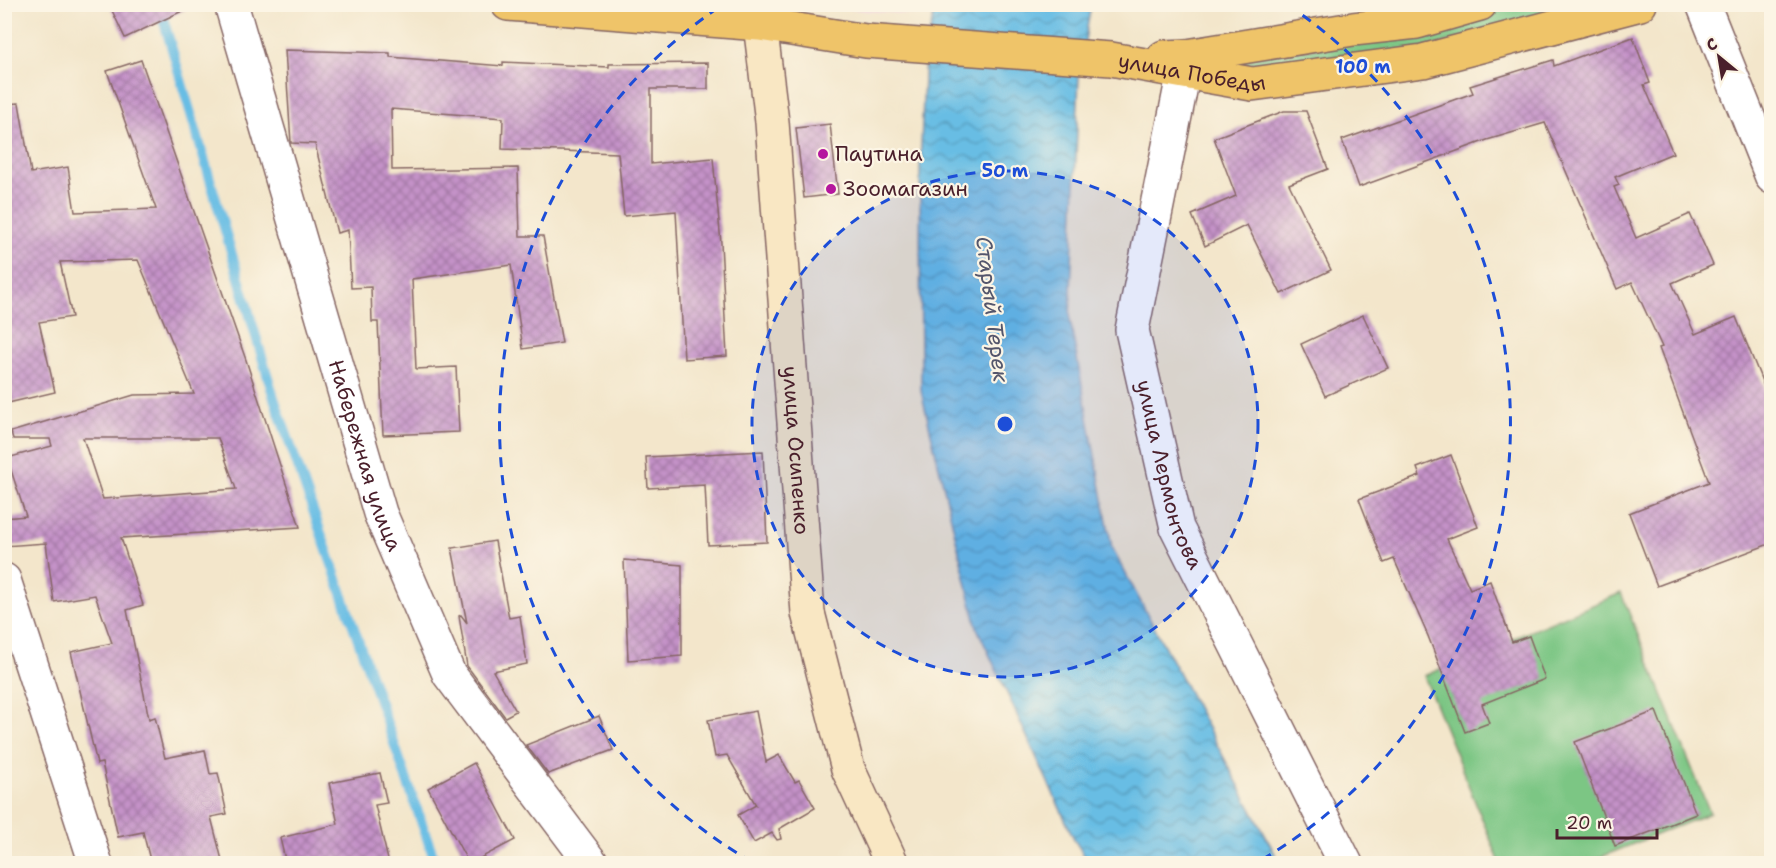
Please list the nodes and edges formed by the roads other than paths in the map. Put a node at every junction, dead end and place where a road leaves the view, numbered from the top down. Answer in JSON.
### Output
{"nodes":[{"id":1,"x":231,"y":4,"type":"edge"},
{"id":2,"x":508,"y":4,"type":"edge"},
{"id":3,"x":1479,"y":4,"type":"edge"},
{"id":4,"x":1640,"y":4,"type":"edge"},
{"id":5,"x":1703,"y":4,"type":"edge"},
{"id":6,"x":1414,"y":13,"type":"edge"},
{"id":7,"x":760,"y":24,"type":"junction"},
{"id":8,"x":1186,"y":64,"type":"junction"},
{"id":9,"x":1772,"y":177,"type":"edge"},
{"id":10,"x":4,"y":580,"type":"edge"},
{"id":11,"x":96,"y":864,"type":"edge"},
{"id":12,"x":592,"y":864,"type":"edge"},
{"id":13,"x":892,"y":864,"type":"edge"},
{"id":14,"x":1346,"y":864,"type":"edge"}],
"edges":[{"from":1,"to":12,"type":"street","name":"Набережная улица"},
{"from":2,"to":7,"type":"main road","name":"улица Победы"},
{"from":3,"to":6,"type":"main road","name":"улица Победы"},
{"from":4,"to":8,"type":"main road","name":"улица Победы"},
{"from":5,"to":9,"type":"street"},
{"from":6,"to":8,"type":"main road","name":"улица Победы"},
{"from":7,"to":8,"type":"main road","name":"улица Победы"},
{"from":7,"to":13,"type":"main road","name":"улица Осипенко"},
{"from":8,"to":14,"type":"street","name":"улица Лермонтова"},
{"from":10,"to":11,"type":"street"}]}
